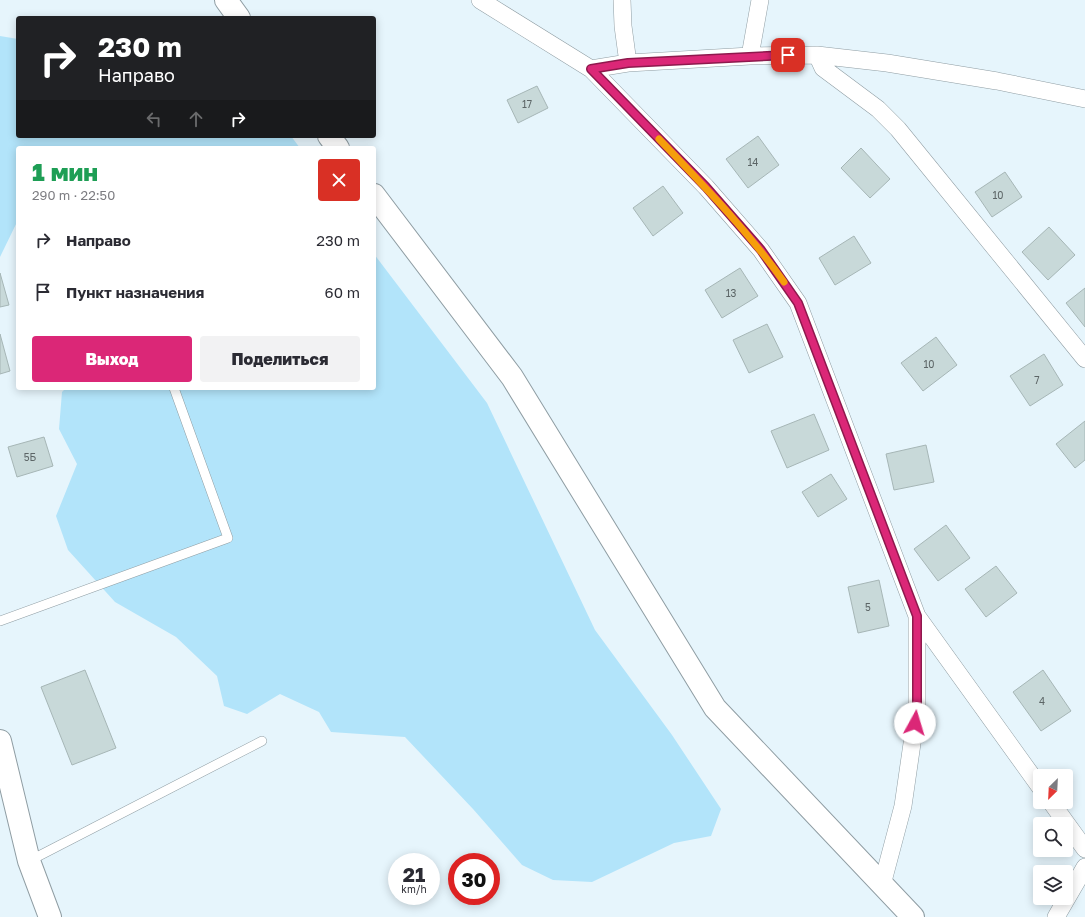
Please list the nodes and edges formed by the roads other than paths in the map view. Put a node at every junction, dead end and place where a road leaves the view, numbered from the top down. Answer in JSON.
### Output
{"nodes":[{"id":1,"x":226,"y":0,"type":"edge"},
{"id":2,"x":480,"y":0,"type":"edge"},
{"id":3,"x":622,"y":0,"type":"edge"},
{"id":4,"x":760,"y":0,"type":"edge"},
{"id":5,"x":238,"y":16,"type":"edge"},
{"id":6,"x":817,"y":55,"type":"junction"},
{"id":7,"x":750,"y":56,"type":"junction"},
{"id":8,"x":628,"y":63,"type":"junction"},
{"id":9,"x":591,"y":69,"type":"junction"},
{"id":10,"x":1085,"y":99,"type":"edge"},
{"id":11,"x":376,"y":198,"type":"edge"},
{"id":12,"x":1085,"y":359,"type":"edge"},
{"id":13,"x":175,"y":390,"type":"edge"},
{"id":14,"x":917,"y":616,"type":"junction"},
{"id":15,"x":0,"y":621,"type":"edge"},
{"id":16,"x":0,"y":741,"type":"edge"},
{"id":17,"x":262,"y":741,"type":"dead end"},
{"id":18,"x":1033,"y":777,"type":"edge"},
{"id":19,"x":1056,"y":809,"type":"edge"},
{"id":20,"x":1085,"y":849,"type":"edge"},
{"id":21,"x":29,"y":861,"type":"junction"},
{"id":22,"x":1085,"y":866,"type":"edge"},
{"id":23,"x":882,"y":885,"type":"junction"},
{"id":24,"x":50,"y":917,"type":"edge"},
{"id":25,"x":913,"y":917,"type":"edge"},
{"id":26,"x":1056,"y":917,"type":"edge"}],
"edges":[{"from":1,"to":5,"type":"street"},
{"from":2,"to":9,"type":"street"},
{"from":3,"to":8,"type":"street"},
{"from":4,"to":7,"type":"street"},
{"from":6,"to":7,"type":"street"},
{"from":6,"to":10,"type":"street"},
{"from":6,"to":12,"type":"street"},
{"from":7,"to":8,"type":"street"},
{"from":8,"to":9,"type":"street"},
{"from":9,"to":14,"type":"street"},
{"from":11,"to":23,"type":"street"},
{"from":13,"to":15,"type":"lane"},
{"from":14,"to":18,"type":"street"},
{"from":14,"to":23,"type":"street"},
{"from":16,"to":21,"type":"street"},
{"from":17,"to":21,"type":"lane"},
{"from":19,"to":20,"type":"street"},
{"from":21,"to":24,"type":"street"},
{"from":22,"to":26,"type":"street"},
{"from":23,"to":25,"type":"street"}]}
